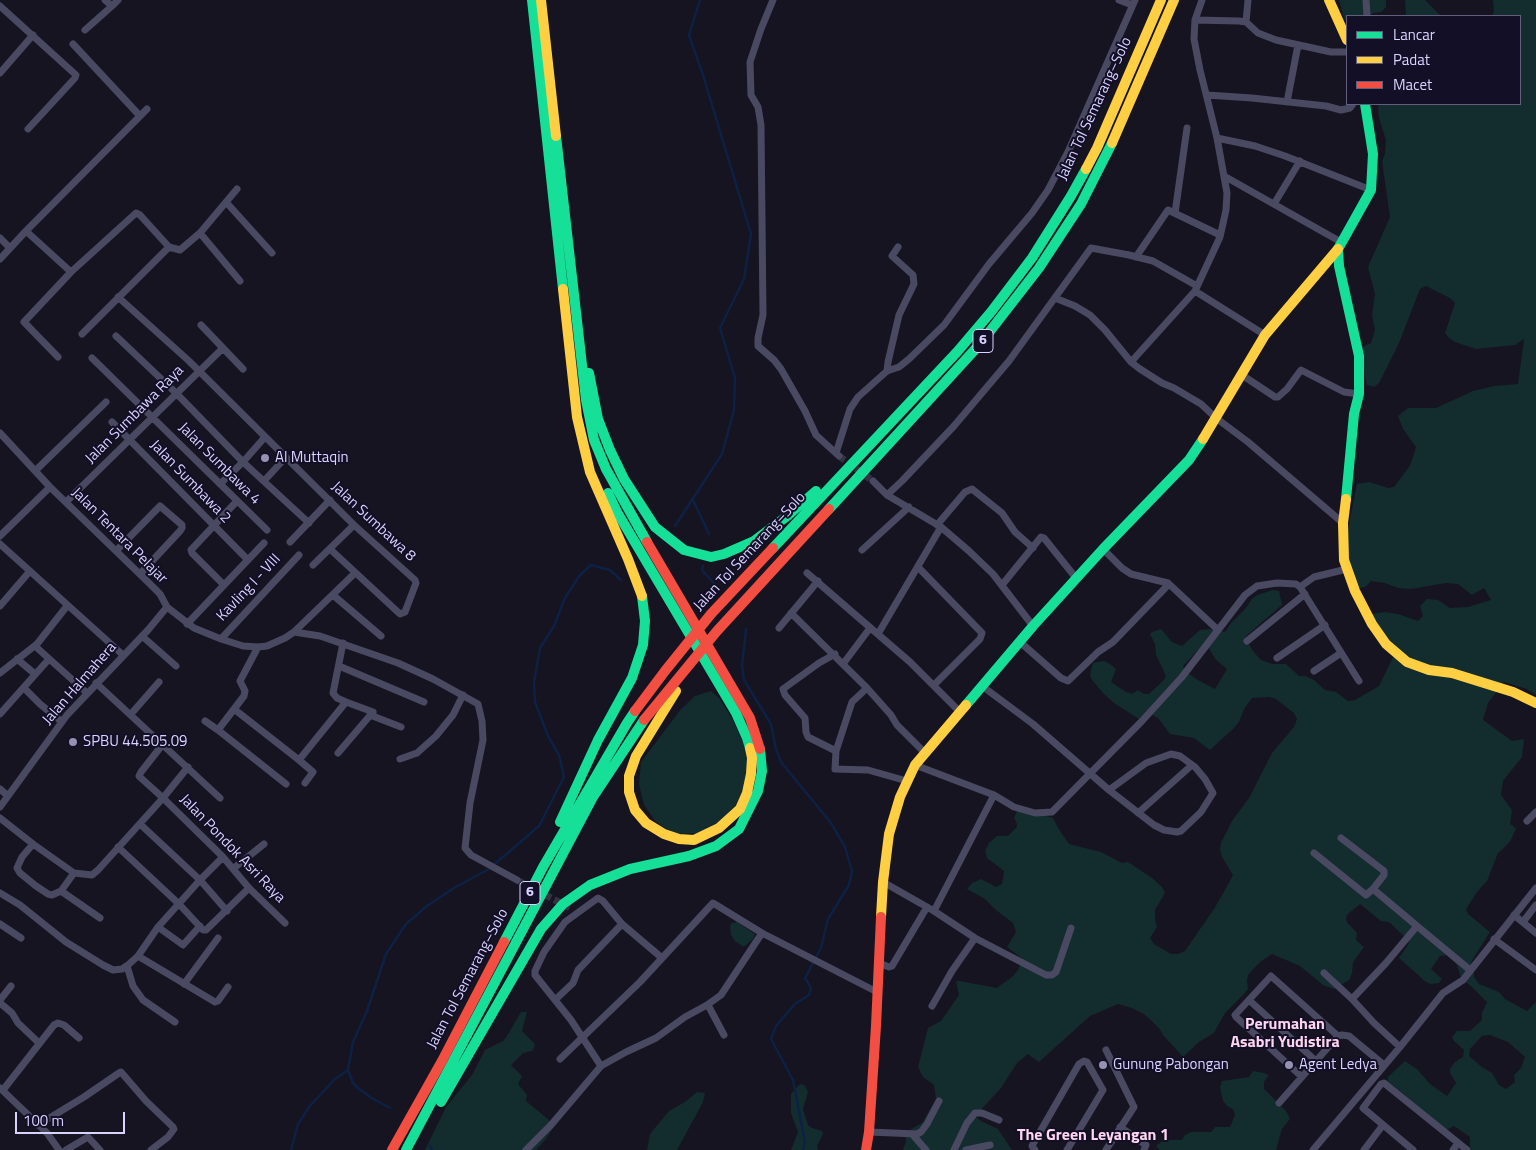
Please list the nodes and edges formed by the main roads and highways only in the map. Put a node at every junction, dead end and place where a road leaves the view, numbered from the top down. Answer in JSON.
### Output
{"nodes":[{"id":1,"x":532,"y":0,"type":"edge"},
{"id":2,"x":541,"y":0,"type":"edge"},
{"id":3,"x":1161,"y":0,"type":"edge"},
{"id":4,"x":1174,"y":0,"type":"edge"},
{"id":5,"x":1329,"y":0,"type":"edge"},
{"id":6,"x":1346,"y":38,"type":"edge"},
{"id":7,"x":1365,"y":105,"type":"edge"},
{"id":8,"x":1339,"y":246,"type":"junction"},
{"id":9,"x":1328,"y":261,"type":"junction"},
{"id":10,"x":1339,"y":266,"type":"junction"},
{"id":11,"x":577,"y":322,"type":"junction"},
{"id":12,"x":577,"y":417,"type":"junction"},
{"id":13,"x":876,"y":438,"type":"junction"},
{"id":14,"x":695,"y":658,"type":"junction"},
{"id":15,"x":1536,"y":703,"type":"edge"},
{"id":16,"x":543,"y":867,"type":"junction"},
{"id":17,"x":392,"y":1150,"type":"edge"},
{"id":18,"x":407,"y":1150,"type":"edge"},
{"id":19,"x":866,"y":1150,"type":"edge"}],
"edges":[{"from":1,"to":12,"type":"main road"},
{"from":2,"to":11,"type":"main road"},
{"from":3,"to":13,"type":"main road","name":"Jalan Tol Semarang–Solo","number":"6"},
{"from":4,"to":14,"type":"main road","name":"Jalan Tol Semarang–Solo","number":"6"},
{"from":5,"to":6,"type":"main road"},
{"from":7,"to":8,"type":"main road"},
{"from":8,"to":9,"type":"main road"},
{"from":8,"to":10,"type":"main road"},
{"from":9,"to":10,"type":"main road"},
{"from":9,"to":19,"type":"main road"},
{"from":10,"to":15,"type":"main road"},
{"from":11,"to":13,"type":"main road"},
{"from":11,"to":18,"type":"main road"},
{"from":12,"to":14,"type":"main road"},
{"from":12,"to":16,"type":"main road"},
{"from":13,"to":16,"type":"main road","name":"Jalan Tol Semarang–Solo","number":"6"},
{"from":14,"to":18,"type":"main road","name":"Jalan Tol Semarang–Solo","number":"6"},
{"from":16,"to":17,"type":"main road","name":"Jalan Tol Semarang–Solo","number":"6"}]}
